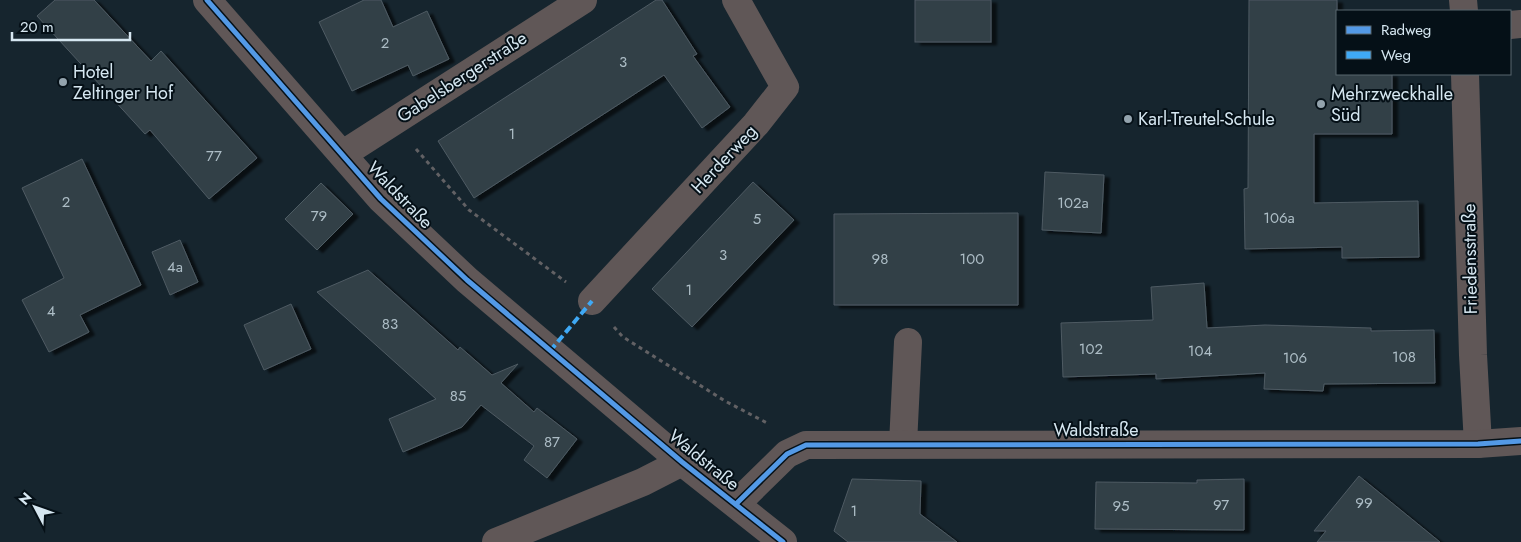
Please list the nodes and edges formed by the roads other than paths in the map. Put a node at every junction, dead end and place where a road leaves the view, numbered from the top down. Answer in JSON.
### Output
{"nodes":[{"id":1,"x":207,"y":0,"type":"edge"},
{"id":2,"x":582,"y":0,"type":"edge"},
{"id":3,"x":736,"y":0,"type":"edge"},
{"id":4,"x":1466,"y":75,"type":"edge"},
{"id":5,"x":343,"y":154,"type":"junction"},
{"id":6,"x":592,"y":301,"type":"dead end"},
{"id":7,"x":908,"y":342,"type":"dead end"},
{"id":8,"x":1521,"y":441,"type":"edge"},
{"id":9,"x":904,"y":444,"type":"junction"},
{"id":10,"x":1478,"y":444,"type":"junction"},
{"id":11,"x":682,"y":462,"type":"junction"},
{"id":12,"x":736,"y":504,"type":"junction"},
{"id":13,"x":496,"y":542,"type":"edge"},
{"id":14,"x":783,"y":542,"type":"edge"}],
"edges":[{"from":1,"to":5,"type":"street","name":"Waldstraße"},
{"from":2,"to":5,"type":"street","name":"Gabelsbergerstraße"},
{"from":3,"to":6,"type":"street","name":"Herderweg"},
{"from":4,"to":10,"type":"street","name":"Friedensstraße"},
{"from":5,"to":11,"type":"street","name":"Waldstraße"},
{"from":7,"to":9,"type":"street"},
{"from":8,"to":10,"type":"street","name":"Waldstraße"},
{"from":9,"to":10,"type":"street","name":"Waldstraße"},
{"from":9,"to":12,"type":"street","name":"Waldstraße"},
{"from":11,"to":12,"type":"street","name":"Waldstraße"},
{"from":11,"to":13,"type":"street"},
{"from":12,"to":14,"type":"street"}]}
